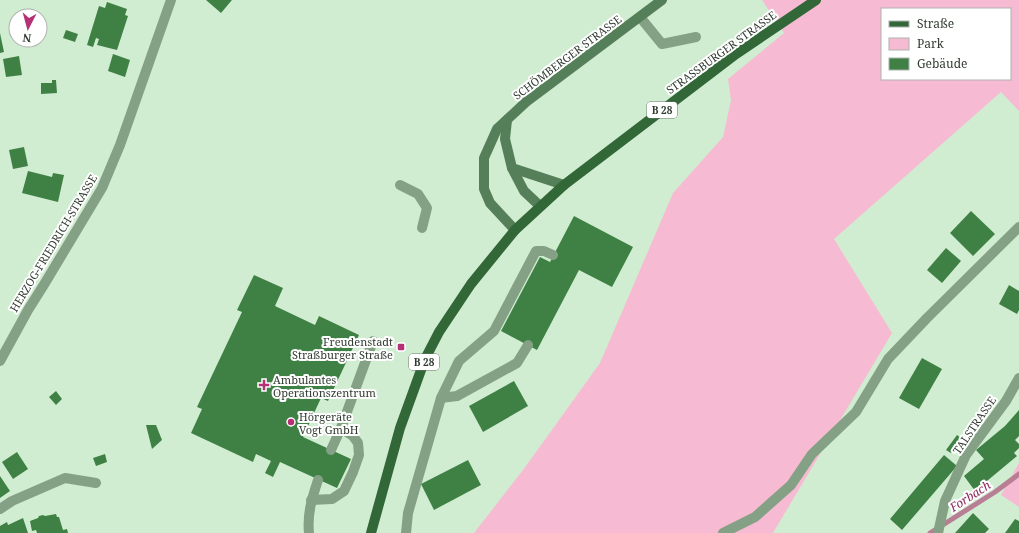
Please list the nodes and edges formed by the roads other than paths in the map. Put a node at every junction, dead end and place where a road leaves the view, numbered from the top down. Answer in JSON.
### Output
{"nodes":[{"id":1,"x":171,"y":0,"type":"edge"},
{"id":2,"x":662,"y":0,"type":"edge"},
{"id":3,"x":816,"y":0,"type":"edge"},
{"id":4,"x":640,"y":18,"type":"junction"},
{"id":5,"x":696,"y":37,"type":"dead end"},
{"id":6,"x":507,"y":120,"type":"junction"},
{"id":7,"x":512,"y":168,"type":"junction"},
{"id":8,"x":400,"y":184,"type":"dead end"},
{"id":9,"x":564,"y":185,"type":"junction"},
{"id":10,"x":540,"y":206,"type":"junction"},
{"id":11,"x":1019,"y":227,"type":"edge"},
{"id":12,"x":422,"y":228,"type":"dead end"},
{"id":13,"x":515,"y":230,"type":"junction"},
{"id":14,"x":553,"y":255,"type":"dead end"},
{"id":15,"x":373,"y":341,"type":"dead end"},
{"id":16,"x":528,"y":345,"type":"dead end"},
{"id":17,"x":0,"y":361,"type":"edge"},
{"id":18,"x":1019,"y":378,"type":"edge"},
{"id":19,"x":441,"y":398,"type":"junction"},
{"id":20,"x":341,"y":428,"type":"junction"},
{"id":21,"x":331,"y":450,"type":"dead end"},
{"id":22,"x":318,"y":480,"type":"dead end"},
{"id":23,"x":96,"y":483,"type":"dead end"},
{"id":24,"x":311,"y":500,"type":"junction"},
{"id":25,"x":0,"y":509,"type":"edge"},
{"id":26,"x":309,"y":533,"type":"edge"},
{"id":27,"x":372,"y":533,"type":"edge"},
{"id":28,"x":406,"y":533,"type":"edge"},
{"id":29,"x":724,"y":533,"type":"edge"},
{"id":30,"x":938,"y":533,"type":"edge"}],
"edges":[{"from":1,"to":17,"type":"street","name":"HERZOG-FRIEDRICH-STRASSE"},
{"from":2,"to":4,"type":"main road","name":"SCHÖMBERGER STRASSE"},
{"from":3,"to":9,"type":"main road","name":"STRASSBURGER STRASSE","number":"B 28"},
{"from":4,"to":5,"type":"street"},
{"from":4,"to":6,"type":"main road","name":"SCHÖMBERGER STRASSE"},
{"from":6,"to":7,"type":"main road"},
{"from":6,"to":13,"type":"main road","name":"SCHÖMBERGER STRASSE"},
{"from":7,"to":9,"type":"main road"},
{"from":7,"to":10,"type":"main road"},
{"from":8,"to":12,"type":"street"},
{"from":9,"to":10,"type":"main road","name":"STRASSBURGER STRASSE","number":"B 28"},
{"from":10,"to":13,"type":"main road","name":"STRASSBURGER STRASSE","number":"B 28"},
{"from":11,"to":29,"type":"street"},
{"from":13,"to":27,"type":"main road","name":"STRASSBURGER STRASSE","number":"B 28"},
{"from":14,"to":19,"type":"street"},
{"from":15,"to":20,"type":"street"},
{"from":16,"to":19,"type":"street"},
{"from":18,"to":30,"type":"street","name":"TALSTRASSE"},
{"from":19,"to":28,"type":"street"},
{"from":20,"to":21,"type":"street"},
{"from":20,"to":24,"type":"street"},
{"from":22,"to":24,"type":"street"},
{"from":23,"to":25,"type":"street"},
{"from":24,"to":26,"type":"street"}]}
